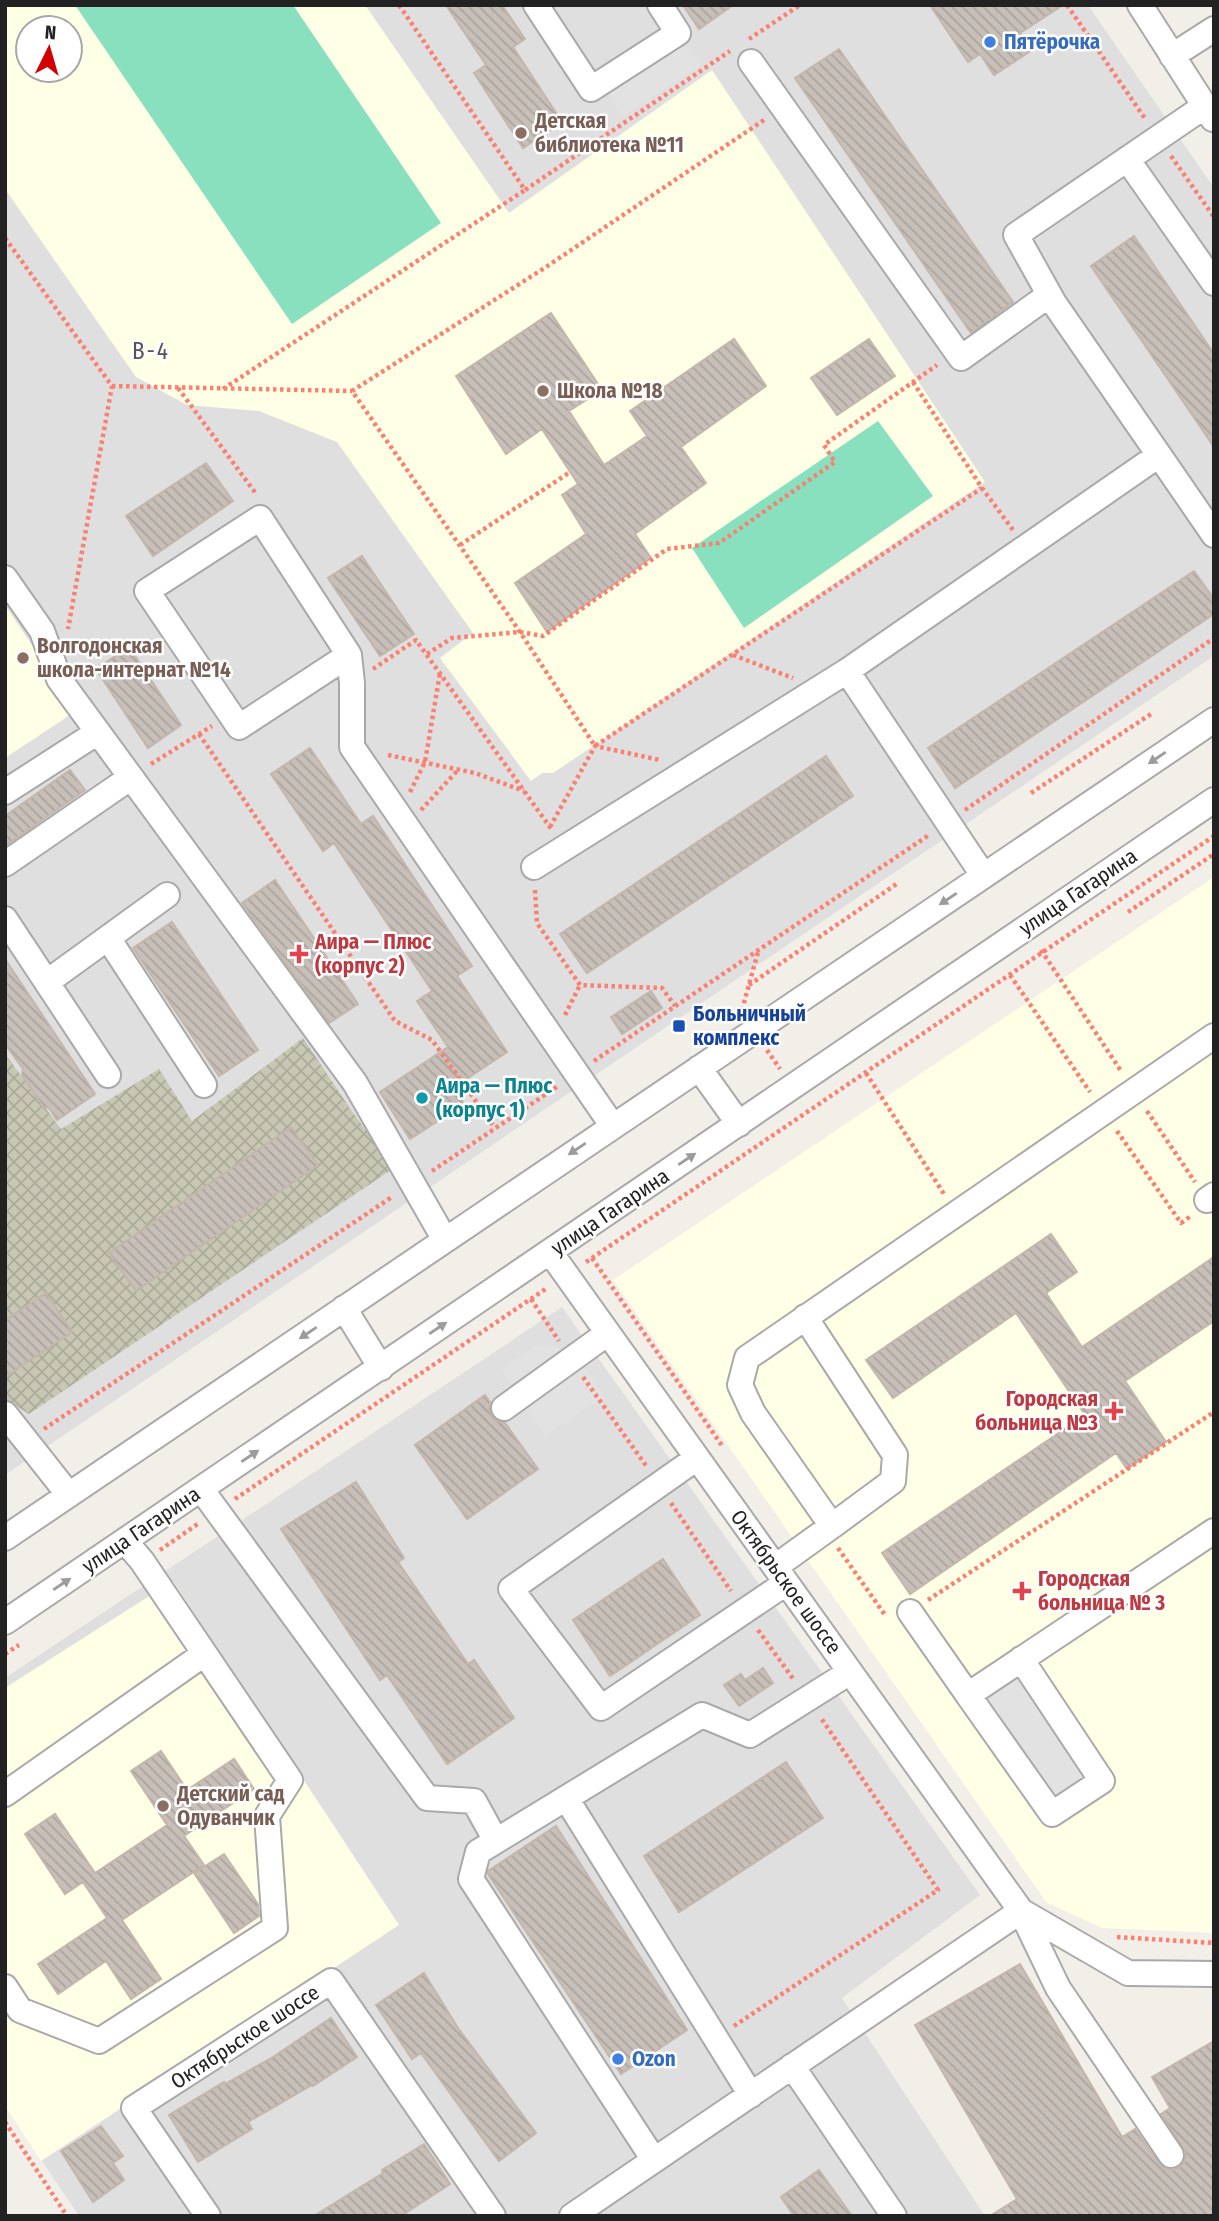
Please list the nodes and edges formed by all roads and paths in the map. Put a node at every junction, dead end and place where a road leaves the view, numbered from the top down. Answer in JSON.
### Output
{"nodes":[{"id":1,"x":536,"y":5,"type":"edge"},
{"id":2,"x":660,"y":5,"type":"edge"},
{"id":3,"x":1067,"y":5,"type":"edge"},
{"id":4,"x":1140,"y":5,"type":"edge"},
{"id":5,"x":1214,"y":29,"type":"edge"},
{"id":6,"x":1172,"y":56,"type":"junction"},
{"id":7,"x":740,"y":58,"type":"dead end"},
{"id":8,"x":1209,"y":113,"type":"edge"},
{"id":9,"x":771,"y":115,"type":"dead end"},
{"id":10,"x":1158,"y":138,"type":"junction"},
{"id":11,"x":1127,"y":159,"type":"junction"},
{"id":12,"x":525,"y":190,"type":"dead end"},
{"id":13,"x":1214,"y":217,"type":"edge"},
{"id":14,"x":5,"y":238,"type":"edge"},
{"id":15,"x":13,"y":249,"type":"junction"},
{"id":16,"x":5,"y":254,"type":"edge"},
{"id":17,"x":1214,"y":283,"type":"edge"},
{"id":18,"x":1049,"y":295,"type":"junction"},
{"id":19,"x":942,"y":362,"type":"dead end"},
{"id":20,"x":913,"y":382,"type":"junction"},
{"id":21,"x":112,"y":386,"type":"junction"},
{"id":22,"x":178,"y":388,"type":"junction"},
{"id":23,"x":223,"y":389,"type":"junction"},
{"id":24,"x":352,"y":391,"type":"junction"},
{"id":25,"x":1159,"y":455,"type":"junction"},
{"id":26,"x":570,"y":472,"type":"dead end"},
{"id":27,"x":982,"y":488,"type":"junction"},
{"id":28,"x":260,"y":518,"type":"junction"},
{"id":29,"x":1214,"y":535,"type":"edge"},
{"id":30,"x":460,"y":545,"type":"junction"},
{"id":31,"x":1026,"y":548,"type":"junction"},
{"id":32,"x":5,"y":578,"type":"edge"},
{"id":33,"x":520,"y":632,"type":"junction"},
{"id":34,"x":1214,"y":638,"type":"edge"},
{"id":35,"x":66,"y":639,"type":"dead end"},
{"id":36,"x":427,"y":654,"type":"junction"},
{"id":37,"x":732,"y":654,"type":"junction"},
{"id":38,"x":349,"y":655,"type":"junction"},
{"id":39,"x":847,"y":671,"type":"junction"},
{"id":40,"x":440,"y":672,"type":"junction"},
{"id":41,"x":352,"y":683,"type":"junction"},
{"id":42,"x":819,"y":688,"type":"junction"},
{"id":43,"x":231,"y":714,"type":"junction"},
{"id":44,"x":1151,"y":714,"type":"dead end"},
{"id":45,"x":1214,"y":720,"type":"edge"},
{"id":46,"x":98,"y":732,"type":"junction"},
{"id":47,"x":199,"y":734,"type":"junction"},
{"id":48,"x":595,"y":746,"type":"junction"},
{"id":49,"x":352,"y":747,"type":"junction"},
{"id":50,"x":425,"y":762,"type":"junction"},
{"id":51,"x":694,"y":768,"type":"junction"},
{"id":52,"x":458,"y":769,"type":"junction"},
{"id":53,"x":130,"y":778,"type":"junction"},
{"id":54,"x":524,"y":791,"type":"junction"},
{"id":55,"x":5,"y":792,"type":"edge"},
{"id":56,"x":1031,"y":793,"type":"dead end"},
{"id":57,"x":1214,"y":800,"type":"edge"},
{"id":58,"x":402,"y":820,"type":"junction"},
{"id":59,"x":948,"y":822,"type":"junction"},
{"id":60,"x":550,"y":827,"type":"junction"},
{"id":61,"x":1214,"y":836,"type":"edge"},
{"id":62,"x":565,"y":848,"type":"junction"},
{"id":63,"x":1214,"y":854,"type":"edge"},
{"id":64,"x":5,"y":864,"type":"edge"},
{"id":65,"x":534,"y":867,"type":"joint"},
{"id":66,"x":984,"y":875,"type":"junction"},
{"id":67,"x":898,"y":883,"type":"dead end"},
{"id":68,"x":167,"y":895,"type":"dead end"},
{"id":69,"x":1128,"y":912,"type":"dead end"},
{"id":70,"x":5,"y":919,"type":"edge"},
{"id":71,"x":108,"y":938,"type":"junction"},
{"id":72,"x":47,"y":982,"type":"junction"},
{"id":73,"x":748,"y":985,"type":"dead end"},
{"id":74,"x":675,"y":1006,"type":"junction"},
{"id":75,"x":1214,"y":1036,"type":"edge"},
{"id":76,"x":699,"y":1068,"type":"junction"},
{"id":77,"x":866,"y":1073,"type":"junction"},
{"id":78,"x":576,"y":1074,"type":"junction"},
{"id":79,"x":108,"y":1076,"type":"dead end"},
{"id":80,"x":204,"y":1085,"type":"dead end"},
{"id":81,"x":739,"y":1124,"type":"junction"},
{"id":82,"x":612,"y":1125,"type":"junction"},
{"id":83,"x":495,"y":1128,"type":"junction"},
{"id":84,"x":413,"y":1184,"type":"junction"},
{"id":85,"x":956,"y":1187,"type":"dead end"},
{"id":86,"x":944,"y":1194,"type":"junction"},
{"id":87,"x":933,"y":1202,"type":"dead end"},
{"id":88,"x":445,"y":1240,"type":"junction"},
{"id":89,"x":550,"y":1252,"type":"junction"},
{"id":90,"x":567,"y":1275,"type":"junction"},
{"id":91,"x":531,"y":1299,"type":"junction"},
{"id":92,"x":344,"y":1308,"type":"junction"},
{"id":93,"x":805,"y":1317,"type":"junction"},
{"id":94,"x":608,"y":1333,"type":"junction"},
{"id":95,"x":571,"y":1359,"type":"junction"},
{"id":96,"x":381,"y":1367,"type":"junction"},
{"id":97,"x":504,"y":1408,"type":"dead end"},
{"id":98,"x":1214,"y":1412,"type":"edge"},
{"id":99,"x":5,"y":1414,"type":"edge"},
{"id":100,"x":26,"y":1440,"type":"junction"},
{"id":101,"x":697,"y":1458,"type":"junction"},
{"id":102,"x":659,"y":1485,"type":"junction"},
{"id":103,"x":201,"y":1489,"type":"junction"},
{"id":104,"x":69,"y":1494,"type":"junction"},
{"id":105,"x":217,"y":1511,"type":"junction"},
{"id":106,"x":829,"y":1529,"type":"junction"},
{"id":107,"x":1214,"y":1531,"type":"edge"},
{"id":108,"x":5,"y":1538,"type":"edge"},
{"id":109,"x":125,"y":1541,"type":"junction"},
{"id":110,"x":142,"y":1561,"type":"junction"},
{"id":111,"x":781,"y":1575,"type":"junction"},
{"id":112,"x":744,"y":1611,"type":"junction"},
{"id":113,"x":910,"y":1612,"type":"junction"},
{"id":114,"x":5,"y":1622,"type":"edge"},
{"id":115,"x":28,"y":1639,"type":"dead end"},
{"id":116,"x":5,"y":1654,"type":"edge"},
{"id":117,"x":204,"y":1654,"type":"junction"},
{"id":118,"x":1021,"y":1659,"type":"junction"},
{"id":119,"x":850,"y":1672,"type":"junction"},
{"id":120,"x":968,"y":1695,"type":"junction"},
{"id":121,"x":808,"y":1699,"type":"junction"},
{"id":122,"x":5,"y":1794,"type":"edge"},
{"id":123,"x":566,"y":1798,"type":"junction"},
{"id":124,"x":496,"y":1841,"type":"junction"},
{"id":125,"x":1021,"y":1911,"type":"junction"},
{"id":126,"x":1111,"y":1936,"type":"dead end"},
{"id":127,"x":1214,"y":1942,"type":"edge"},
{"id":128,"x":1214,"y":1974,"type":"edge"},
{"id":129,"x":5,"y":1987,"type":"edge"},
{"id":130,"x":716,"y":2038,"type":"junction"},
{"id":131,"x":792,"y":2066,"type":"junction"},
{"id":132,"x":751,"y":2095,"type":"junction"},
{"id":133,"x":5,"y":2122,"type":"edge"},
{"id":134,"x":1171,"y":2155,"type":"dead end"},
{"id":135,"x":654,"y":2160,"type":"junction"},
{"id":136,"x":67,"y":2216,"type":"edge"},
{"id":137,"x":208,"y":2216,"type":"edge"},
{"id":138,"x":493,"y":2216,"type":"edge"},
{"id":139,"x":572,"y":2216,"type":"edge"},
{"id":140,"x":894,"y":2216,"type":"edge"}],
"edges":[{"from":1,"to":2,"type":"street"},
{"from":3,"to":10,"type":"path"},
{"from":4,"to":6,"type":"street"},
{"from":5,"to":6,"type":"street"},
{"from":6,"to":8,"type":"street"},
{"from":7,"to":18,"type":"street"},
{"from":8,"to":10,"type":"street"},
{"from":9,"to":24,"type":"path"},
{"from":10,"to":11,"type":"street"},
{"from":10,"to":13,"type":"path"},
{"from":11,"to":17,"type":"street"},
{"from":11,"to":18,"type":"street"},
{"from":12,"to":23,"type":"path"},
{"from":14,"to":15,"type":"path"},
{"from":15,"to":16,"type":"path"},
{"from":15,"to":21,"type":"path"},
{"from":18,"to":25,"type":"street"},
{"from":19,"to":20,"type":"path"},
{"from":20,"to":27,"type":"path"},
{"from":20,"to":33,"type":"path"},
{"from":21,"to":22,"type":"path"},
{"from":21,"to":35,"type":"path"},
{"from":22,"to":23,"type":"path"},
{"from":22,"to":28,"type":"path"},
{"from":23,"to":24,"type":"path"},
{"from":24,"to":30,"type":"path"},
{"from":25,"to":29,"type":"street"},
{"from":25,"to":31,"type":"street"},
{"from":26,"to":30,"type":"path"},
{"from":27,"to":31,"type":"path"},
{"from":27,"to":37,"type":"path"},
{"from":28,"to":38,"type":"street"},
{"from":28,"to":43,"type":"street"},
{"from":30,"to":33,"type":"path"},
{"from":31,"to":39,"type":"street"},
{"from":32,"to":46,"type":"street"},
{"from":33,"to":36,"type":"path"},
{"from":33,"to":48,"type":"path"},
{"from":34,"to":59,"type":"path"},
{"from":36,"to":40,"type":"path"},
{"from":36,"to":41,"type":"path"},
{"from":37,"to":42,"type":"path"},
{"from":37,"to":48,"type":"path"},
{"from":38,"to":41,"type":"street"},
{"from":38,"to":43,"type":"street"},
{"from":39,"to":42,"type":"street"},
{"from":39,"to":59,"type":"street"},
{"from":40,"to":50,"type":"path"},
{"from":40,"to":54,"type":"path"},
{"from":41,"to":49,"type":"street"},
{"from":42,"to":51,"type":"street"},
{"from":43,"to":47,"type":"path"},
{"from":44,"to":56,"type":"path"},
{"from":45,"to":66,"type":"street","one_way":true},
{"from":46,"to":53,"type":"street"},
{"from":46,"to":55,"type":"street"},
{"from":47,"to":53,"type":"path"},
{"from":47,"to":83,"type":"path"},
{"from":48,"to":51,"type":"path"},
{"from":48,"to":60,"type":"path"},
{"from":49,"to":50,"type":"path"},
{"from":49,"to":58,"type":"street"},
{"from":50,"to":52,"type":"path"},
{"from":50,"to":58,"type":"path"},
{"from":51,"to":62,"type":"street"},
{"from":52,"to":54,"type":"path"},
{"from":52,"to":58,"type":"path"},
{"from":53,"to":64,"type":"street"},
{"from":53,"to":84,"type":"street"},
{"from":54,"to":60,"type":"path"},
{"from":57,"to":81,"type":"street","name":"улица Гагарина"},
{"from":58,"to":78,"type":"street"},
{"from":59,"to":66,"type":"street"},
{"from":59,"to":74,"type":"path"},
{"from":60,"to":62,"type":"path"},
{"from":61,"to":77,"type":"path"},
{"from":62,"to":65,"type":"street"},
{"from":63,"to":69,"type":"path"},
{"from":65,"to":74,"type":"path"},
{"from":66,"to":76,"type":"street","one_way":true},
{"from":67,"to":73,"type":"path"},
{"from":68,"to":71,"type":"street"},
{"from":70,"to":72,"type":"street"},
{"from":71,"to":72,"type":"street"},
{"from":71,"to":80,"type":"street"},
{"from":72,"to":79,"type":"street"},
{"from":74,"to":78,"type":"path"},
{"from":75,"to":93,"type":"street"},
{"from":76,"to":81,"type":"street"},
{"from":76,"to":82,"type":"street"},
{"from":77,"to":86,"type":"path"},
{"from":77,"to":90,"type":"path"},
{"from":78,"to":82,"type":"street"},
{"from":78,"to":83,"type":"path"},
{"from":89,"to":81,"type":"street","name":"улица Гагарина","one_way":true},
{"from":82,"to":88,"type":"street","one_way":true},
{"from":83,"to":84,"type":"path"},
{"from":84,"to":88,"type":"street"},
{"from":84,"to":100,"type":"path"},
{"from":85,"to":86,"type":"path"},
{"from":86,"to":87,"type":"path"},
{"from":88,"to":92,"type":"street"},
{"from":89,"to":90,"type":"street","name":"Октябрьское шоссе"},
{"from":96,"to":89,"type":"street","name":"улица Гагарина","one_way":true},
{"from":90,"to":91,"type":"path"},
{"from":90,"to":94,"type":"street","name":"Октябрьское шоссе"},
{"from":91,"to":95,"type":"path"},
{"from":91,"to":105,"type":"path"},
{"from":92,"to":96,"type":"street"},
{"from":92,"to":104,"type":"street","one_way":true},
{"from":93,"to":106,"type":"street"},
{"from":93,"to":106,"type":"street"},
{"from":94,"to":95,"type":"street"},
{"from":94,"to":101,"type":"street","name":"Октябрьское шоссе"},
{"from":95,"to":97,"type":"street"},
{"from":95,"to":102,"type":"path"},
{"from":103,"to":96,"type":"street","name":"улица Гагарина","one_way":true},
{"from":98,"to":113,"type":"path"},
{"from":99,"to":100,"type":"street"},
{"from":100,"to":104,"type":"street"},
{"from":101,"to":102,"type":"street"},
{"from":101,"to":111,"type":"street","name":"Октябрьское шоссе"},
{"from":102,"to":112,"type":"path"},
{"from":102,"to":112,"type":"street"},
{"from":103,"to":105,"type":"street"},
{"from":103,"to":109,"type":"street","name":"улица Гагарина"},
{"from":104,"to":108,"type":"street"},
{"from":105,"to":110,"type":"path"},
{"from":105,"to":124,"type":"street"},
{"from":106,"to":111,"type":"street"},
{"from":106,"to":113,"type":"path"},
{"from":107,"to":118,"type":"street"},
{"from":109,"to":110,"type":"street"},
{"from":114,"to":109,"type":"street","name":"улица Гагарина","one_way":true},
{"from":110,"to":117,"type":"street"},
{"from":111,"to":112,"type":"street"},
{"from":111,"to":119,"type":"street","name":"Октябрьское шоссе"},
{"from":112,"to":121,"type":"path"},
{"from":113,"to":120,"type":"street"},
{"from":115,"to":116,"type":"path"},
{"from":117,"to":122,"type":"street"},
{"from":117,"to":129,"type":"street"},
{"from":118,"to":120,"type":"street"},
{"from":118,"to":120,"type":"street"},
{"from":119,"to":121,"type":"street"},
{"from":119,"to":125,"type":"street","name":"Октябрьское шоссе"},
{"from":121,"to":123,"type":"street"},
{"from":121,"to":130,"type":"path"},
{"from":123,"to":124,"type":"street"},
{"from":123,"to":130,"type":"street"},
{"from":124,"to":135,"type":"street"},
{"from":125,"to":128,"type":"street","name":"Октябрьское шоссе"},
{"from":125,"to":131,"type":"street"},
{"from":125,"to":134,"type":"street"},
{"from":126,"to":127,"type":"path"},
{"from":130,"to":132,"type":"street"},
{"from":131,"to":132,"type":"street"},
{"from":131,"to":140,"type":"street"},
{"from":132,"to":135,"type":"street"},
{"from":133,"to":136,"type":"path"},
{"from":135,"to":139,"type":"street"},
{"from":137,"to":138,"type":"street","name":"Октябрьское шоссе"}]}
